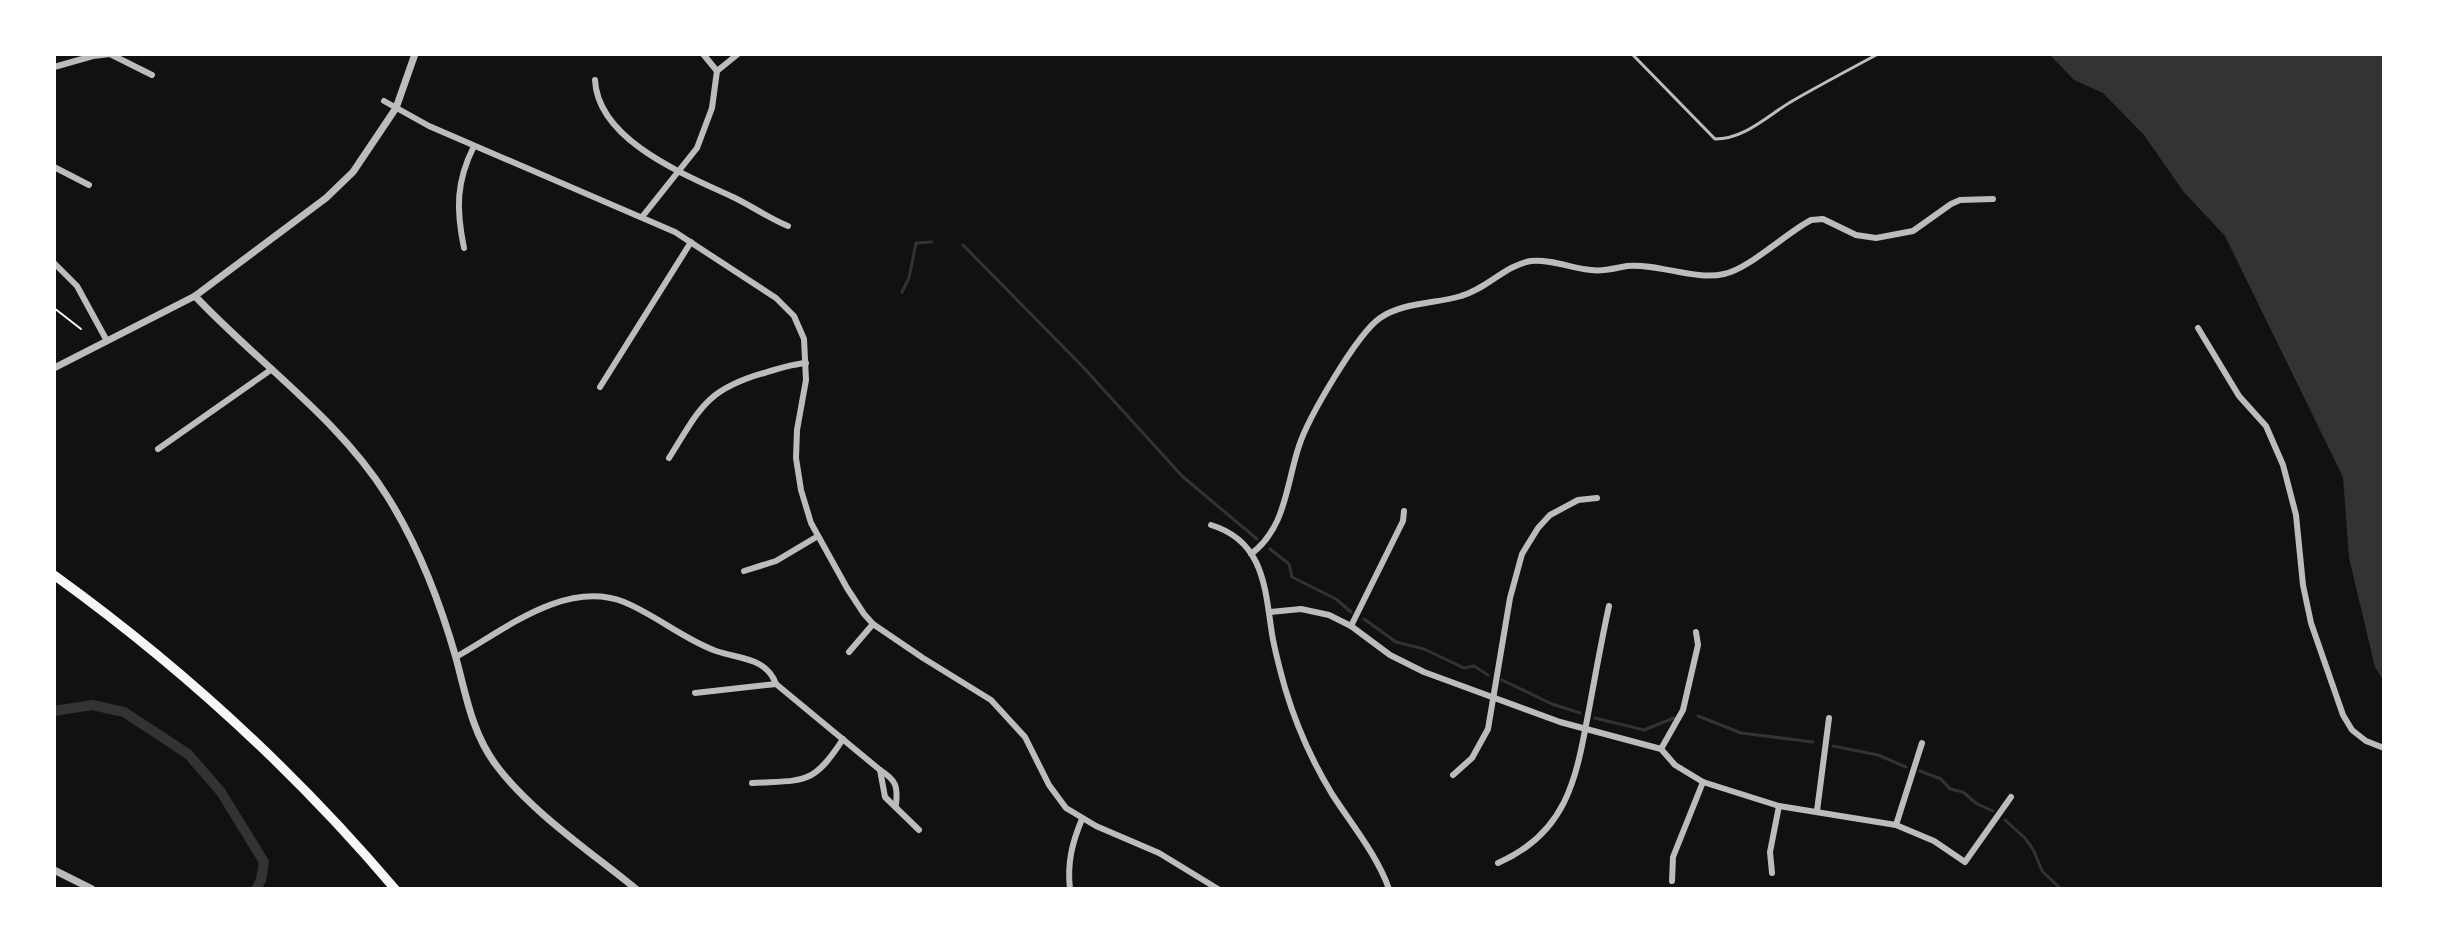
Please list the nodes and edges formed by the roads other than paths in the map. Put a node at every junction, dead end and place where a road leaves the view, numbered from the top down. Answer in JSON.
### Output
{"nodes":[{"id":1,"x":415,"y":54,"type":"edge"},
{"id":2,"x":703,"y":54,"type":"edge"},
{"id":3,"x":738,"y":54,"type":"edge"},
{"id":4,"x":1632,"y":54,"type":"edge"},
{"id":5,"x":1878,"y":54,"type":"edge"},
{"id":6,"x":54,"y":67,"type":"edge"},
{"id":7,"x":717,"y":71,"type":"junction"},
{"id":8,"x":152,"y":75,"type":"dead end"},
{"id":9,"x":595,"y":80,"type":"dead end"},
{"id":10,"x":384,"y":101,"type":"dead end"},
{"id":11,"x":396,"y":108,"type":"junction"},
{"id":12,"x":474,"y":146,"type":"junction"},
{"id":13,"x":54,"y":167,"type":"edge"},
{"id":14,"x":678,"y":172,"type":"junction"},
{"id":15,"x":89,"y":185,"type":"dead end"},
{"id":16,"x":1993,"y":199,"type":"dead end"},
{"id":17,"x":642,"y":217,"type":"junction"},
{"id":18,"x":788,"y":226,"type":"dead end"},
{"id":19,"x":691,"y":242,"type":"junction"},
{"id":20,"x":464,"y":248,"type":"dead end"},
{"id":21,"x":54,"y":263,"type":"edge"},
{"id":22,"x":195,"y":296,"type":"junction"},
{"id":23,"x":2198,"y":328,"type":"dead end"},
{"id":24,"x":107,"y":341,"type":"junction"},
{"id":25,"x":806,"y":363,"type":"junction"},
{"id":26,"x":54,"y":368,"type":"edge"},
{"id":27,"x":272,"y":369,"type":"junction"},
{"id":28,"x":600,"y":387,"type":"dead end"},
{"id":29,"x":158,"y":449,"type":"dead end"},
{"id":30,"x":669,"y":458,"type":"dead end"},
{"id":31,"x":1597,"y":498,"type":"dead end"},
{"id":32,"x":1404,"y":511,"type":"dead end"},
{"id":33,"x":1211,"y":525,"type":"dead end"},
{"id":34,"x":818,"y":536,"type":"junction"},
{"id":35,"x":1251,"y":554,"type":"junction"},
{"id":36,"x":744,"y":571,"type":"dead end"},
{"id":37,"x":54,"y":575,"type":"edge"},
{"id":38,"x":1609,"y":606,"type":"dead end"},
{"id":39,"x":1270,"y":612,"type":"junction"},
{"id":40,"x":873,"y":624,"type":"junction"},
{"id":41,"x":1351,"y":626,"type":"junction"},
{"id":42,"x":1696,"y":632,"type":"dead end"},
{"id":43,"x":849,"y":652,"type":"dead end"},
{"id":44,"x":456,"y":657,"type":"junction"},
{"id":45,"x":776,"y":684,"type":"junction"},
{"id":46,"x":695,"y":693,"type":"dead end"},
{"id":47,"x":1492,"y":698,"type":"junction"},
{"id":48,"x":1829,"y":718,"type":"dead end"},
{"id":49,"x":1585,"y":729,"type":"junction"},
{"id":50,"x":843,"y":739,"type":"junction"},
{"id":51,"x":1922,"y":743,"type":"dead end"},
{"id":52,"x":2384,"y":748,"type":"edge"},
{"id":53,"x":1661,"y":749,"type":"junction"},
{"id":54,"x":880,"y":770,"type":"junction"},
{"id":55,"x":1453,"y":775,"type":"dead end"},
{"id":56,"x":1703,"y":782,"type":"junction"},
{"id":57,"x":752,"y":783,"type":"dead end"},
{"id":58,"x":2011,"y":797,"type":"dead end"},
{"id":59,"x":896,"y":805,"type":"junction"},
{"id":60,"x":1779,"y":806,"type":"junction"},
{"id":61,"x":1817,"y":811,"type":"junction"},
{"id":62,"x":1082,"y":819,"type":"junction"},
{"id":63,"x":1896,"y":825,"type":"junction"},
{"id":64,"x":919,"y":830,"type":"dead end"},
{"id":65,"x":1498,"y":863,"type":"dead end"},
{"id":66,"x":54,"y":870,"type":"edge"},
{"id":67,"x":1772,"y":873,"type":"dead end"},
{"id":68,"x":1672,"y":881,"type":"dead end"},
{"id":69,"x":92,"y":889,"type":"edge"},
{"id":70,"x":395,"y":889,"type":"edge"},
{"id":71,"x":636,"y":889,"type":"edge"},
{"id":72,"x":1070,"y":889,"type":"edge"},
{"id":73,"x":1218,"y":889,"type":"edge"},
{"id":74,"x":1389,"y":889,"type":"edge"}],
"edges":[{"from":1,"to":11,"type":"street"},
{"from":2,"to":7,"type":"street"},
{"from":3,"to":7,"type":"street"},
{"from":4,"to":5,"type":"lane"},
{"from":6,"to":8,"type":"street"},
{"from":7,"to":14,"type":"street"},
{"from":9,"to":14,"type":"street"},
{"from":10,"to":11,"type":"street"},
{"from":11,"to":12,"type":"street"},
{"from":11,"to":22,"type":"street"},
{"from":12,"to":17,"type":"street"},
{"from":12,"to":20,"type":"street"},
{"from":13,"to":15,"type":"street"},
{"from":14,"to":17,"type":"street"},
{"from":14,"to":18,"type":"street"},
{"from":16,"to":35,"type":"street"},
{"from":17,"to":19,"type":"street"},
{"from":19,"to":25,"type":"street"},
{"from":19,"to":28,"type":"street"},
{"from":21,"to":24,"type":"street"},
{"from":22,"to":24,"type":"street"},
{"from":22,"to":27,"type":"street"},
{"from":23,"to":52,"type":"street"},
{"from":24,"to":26,"type":"street"},
{"from":25,"to":30,"type":"street"},
{"from":25,"to":34,"type":"street"},
{"from":27,"to":29,"type":"street"},
{"from":27,"to":44,"type":"street"},
{"from":31,"to":47,"type":"street"},
{"from":32,"to":41,"type":"street"},
{"from":33,"to":35,"type":"street"},
{"from":34,"to":36,"type":"street"},
{"from":34,"to":40,"type":"street"},
{"from":35,"to":39,"type":"street"},
{"from":37,"to":70,"type":"highway"},
{"from":38,"to":49,"type":"street"},
{"from":39,"to":41,"type":"street"},
{"from":39,"to":74,"type":"street"},
{"from":40,"to":43,"type":"street"},
{"from":40,"to":62,"type":"street"},
{"from":41,"to":47,"type":"street"},
{"from":42,"to":53,"type":"street"},
{"from":44,"to":45,"type":"street"},
{"from":44,"to":71,"type":"street"},
{"from":45,"to":46,"type":"street"},
{"from":45,"to":50,"type":"street"},
{"from":47,"to":49,"type":"street"},
{"from":47,"to":55,"type":"street"},
{"from":48,"to":61,"type":"street"},
{"from":49,"to":53,"type":"street"},
{"from":49,"to":65,"type":"street"},
{"from":50,"to":54,"type":"street"},
{"from":50,"to":57,"type":"street"},
{"from":51,"to":63,"type":"street"},
{"from":53,"to":56,"type":"street"},
{"from":54,"to":59,"type":"street"},
{"from":54,"to":59,"type":"street"},
{"from":56,"to":60,"type":"street"},
{"from":56,"to":68,"type":"street"},
{"from":58,"to":63,"type":"street"},
{"from":59,"to":64,"type":"street"},
{"from":60,"to":61,"type":"street"},
{"from":60,"to":67,"type":"street"},
{"from":61,"to":63,"type":"street"},
{"from":62,"to":72,"type":"street"},
{"from":62,"to":73,"type":"street"},
{"from":66,"to":69,"type":"street"}]}
